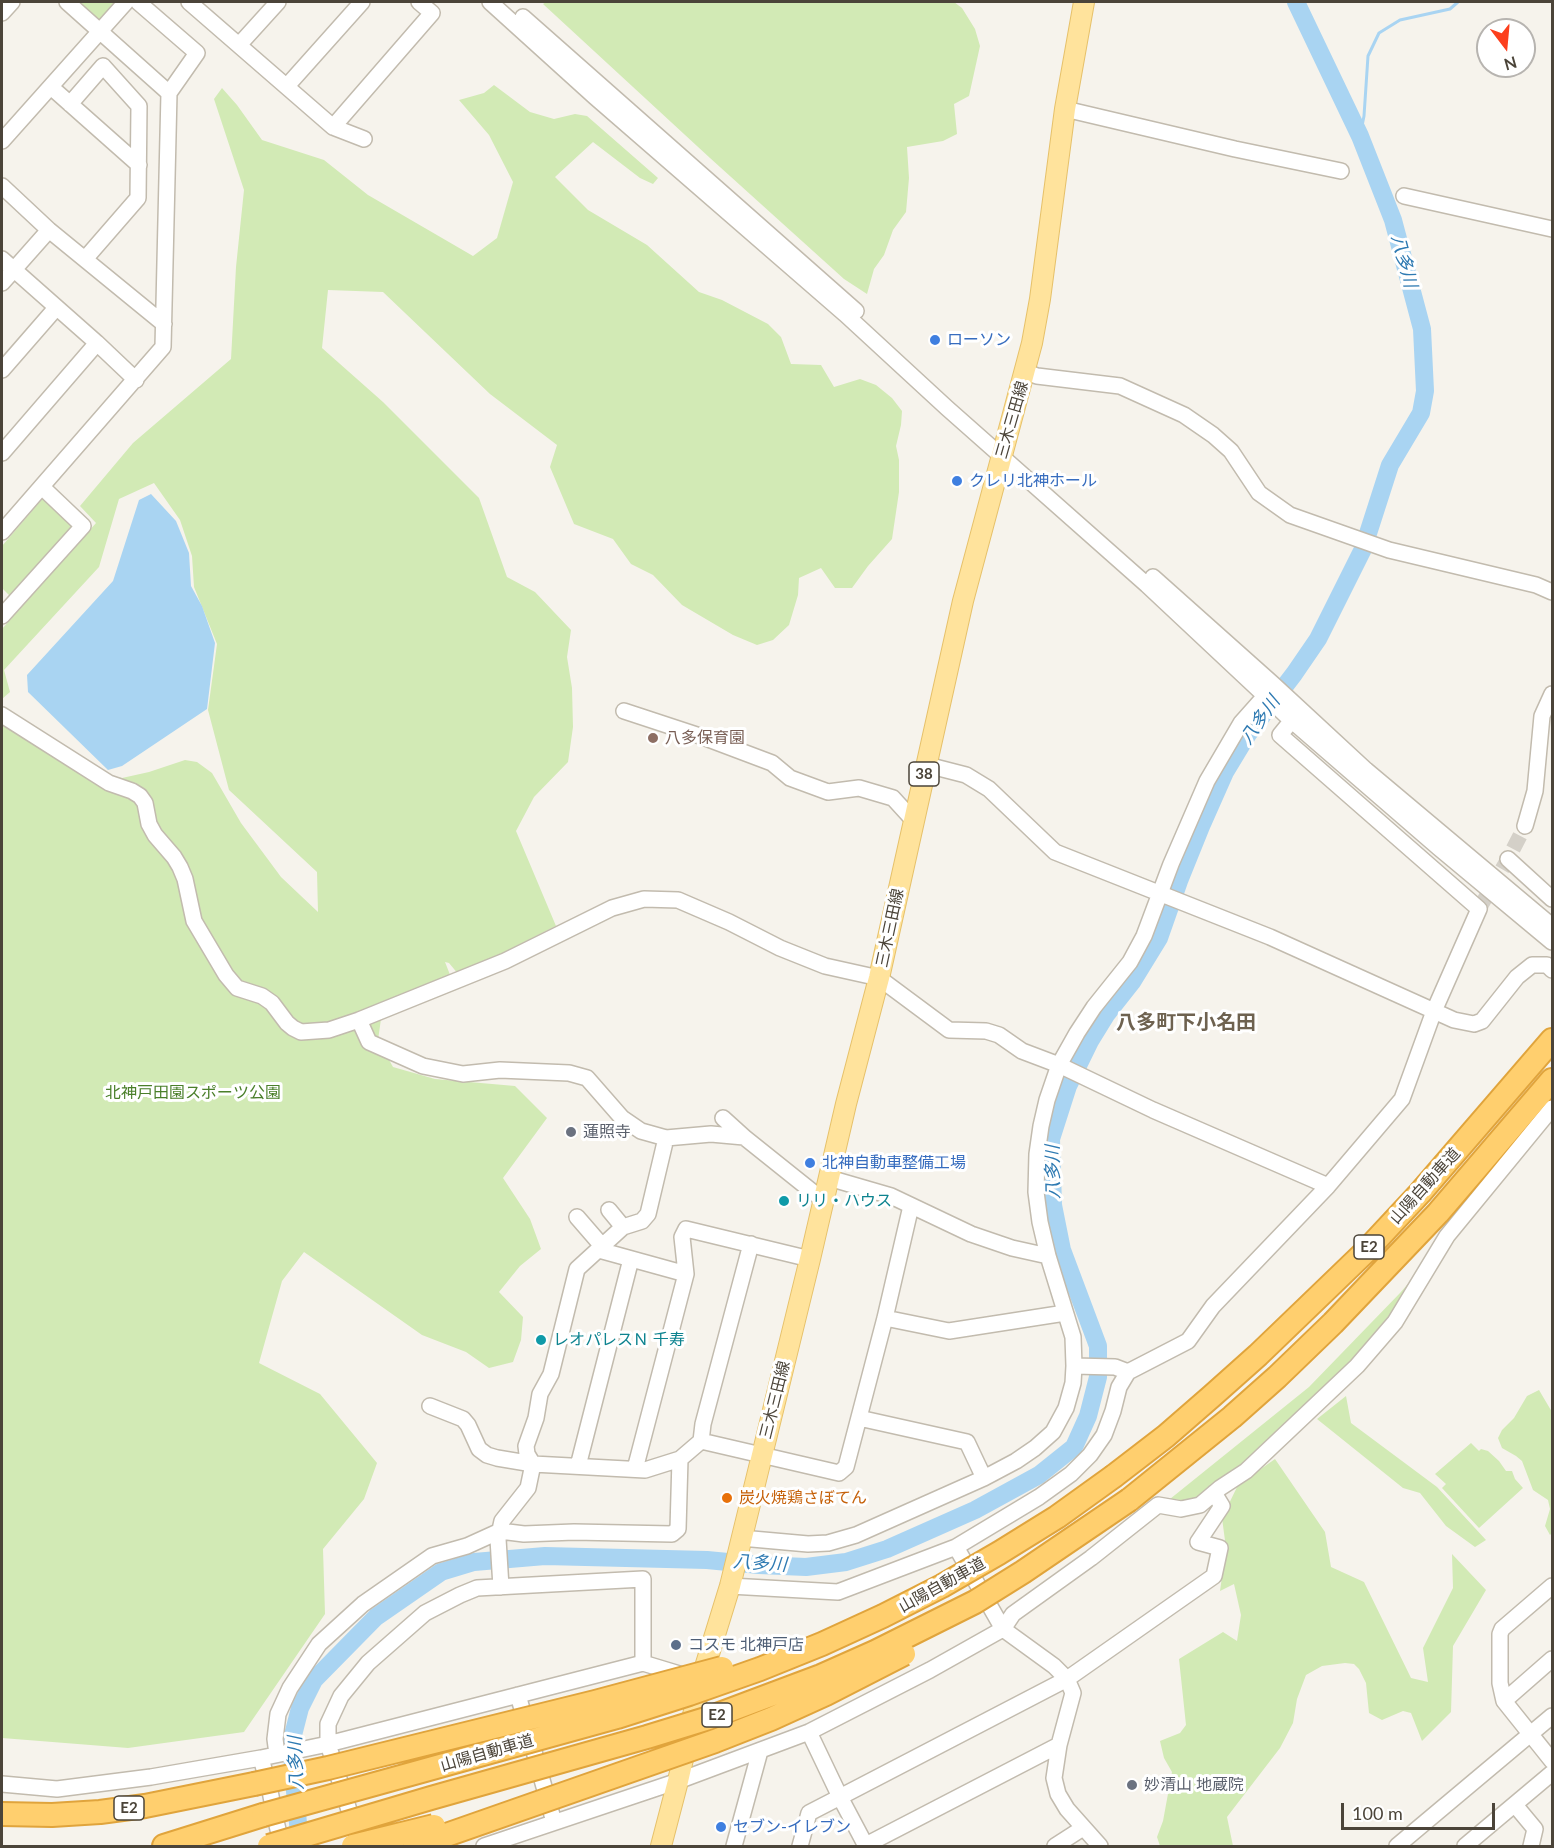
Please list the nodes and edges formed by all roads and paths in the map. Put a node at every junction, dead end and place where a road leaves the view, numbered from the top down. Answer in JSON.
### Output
{"nodes":[{"id":1,"x":12,"y":2,"type":"edge"},
{"id":2,"x":67,"y":2,"type":"edge"},
{"id":3,"x":126,"y":2,"type":"edge"},
{"id":4,"x":138,"y":2,"type":"edge"},
{"id":5,"x":192,"y":2,"type":"edge"},
{"id":6,"x":278,"y":2,"type":"edge"},
{"id":7,"x":362,"y":2,"type":"edge"},
{"id":8,"x":419,"y":2,"type":"edge"},
{"id":9,"x":490,"y":2,"type":"edge"},
{"id":10,"x":505,"y":2,"type":"edge"},
{"id":11,"x":1084,"y":2,"type":"edge"},
{"id":12,"x":2,"y":13,"type":"edge"},
{"id":13,"x":101,"y":32,"type":"junction"},
{"id":14,"x":239,"y":45,"type":"junction"},
{"id":15,"x":287,"y":86,"type":"junction"},
{"id":16,"x":51,"y":87,"type":"junction"},
{"id":17,"x":169,"y":93,"type":"junction"},
{"id":18,"x":70,"y":104,"type":"junction"},
{"id":19,"x":1065,"y":109,"type":"junction"},
{"id":20,"x":333,"y":127,"type":"junction"},
{"id":21,"x":364,"y":139,"type":"dead end"},
{"id":22,"x":2,"y":141,"type":"edge"},
{"id":23,"x":139,"y":165,"type":"junction"},
{"id":24,"x":1341,"y":171,"type":"dead end"},
{"id":25,"x":2,"y":186,"type":"edge"},
{"id":26,"x":1404,"y":196,"type":"dead end"},
{"id":27,"x":1552,"y":229,"type":"edge"},
{"id":28,"x":49,"y":230,"type":"junction"},
{"id":29,"x":2,"y":259,"type":"edge"},
{"id":30,"x":85,"y":259,"type":"junction"},
{"id":31,"x":13,"y":270,"type":"junction"},
{"id":32,"x":2,"y":284,"type":"edge"},
{"id":33,"x":56,"y":308,"type":"junction"},
{"id":34,"x":164,"y":324,"type":"junction"},
{"id":35,"x":96,"y":343,"type":"junction"},
{"id":36,"x":2,"y":370,"type":"edge"},
{"id":37,"x":1026,"y":372,"type":"junction"},
{"id":38,"x":136,"y":380,"type":"junction"},
{"id":39,"x":1004,"y":452,"type":"junction"},
{"id":40,"x":2,"y":453,"type":"edge"},
{"id":41,"x":42,"y":487,"type":"junction"},
{"id":42,"x":2,"y":530,"type":"edge"},
{"id":43,"x":1552,"y":592,"type":"edge"},
{"id":44,"x":5,"y":605,"type":"edge"},
{"id":45,"x":1269,"y":690,"type":"junction"},
{"id":46,"x":1552,"y":694,"type":"edge"},
{"id":47,"x":624,"y":711,"type":"dead end"},
{"id":48,"x":2,"y":715,"type":"edge"},
{"id":49,"x":1296,"y":715,"type":"junction"},
{"id":50,"x":927,"y":765,"type":"junction"},
{"id":51,"x":914,"y":821,"type":"junction"},
{"id":52,"x":1526,"y":826,"type":"tunnel mouth"},
{"id":53,"x":1508,"y":859,"type":"dead end"},
{"id":54,"x":1160,"y":894,"type":"junction"},
{"id":55,"x":1552,"y":899,"type":"edge"},
{"id":56,"x":1552,"y":926,"type":"edge"},
{"id":57,"x":1552,"y":942,"type":"edge"},
{"id":58,"x":1552,"y":970,"type":"edge"},
{"id":59,"x":879,"y":978,"type":"junction"},
{"id":60,"x":1434,"y":1011,"type":"junction"},
{"id":61,"x":359,"y":1020,"type":"junction"},
{"id":62,"x":1552,"y":1040,"type":"edge"},
{"id":63,"x":1059,"y":1065,"type":"junction"},
{"id":64,"x":1552,"y":1080,"type":"edge"},
{"id":65,"x":1552,"y":1108,"type":"edge"},
{"id":66,"x":723,"y":1119,"type":"dead end"},
{"id":67,"x":744,"y":1137,"type":"junction"},
{"id":68,"x":666,"y":1138,"type":"junction"},
{"id":69,"x":829,"y":1178,"type":"junction"},
{"id":70,"x":1328,"y":1186,"type":"junction"},
{"id":71,"x":824,"y":1201,"type":"junction"},
{"id":72,"x":911,"y":1206,"type":"junction"},
{"id":73,"x":609,"y":1210,"type":"dead end"},
{"id":74,"x":577,"y":1218,"type":"dead end"},
{"id":75,"x":623,"y":1227,"type":"junction"},
{"id":76,"x":751,"y":1244,"type":"junction"},
{"id":77,"x":601,"y":1248,"type":"junction"},
{"id":78,"x":1048,"y":1256,"type":"junction"},
{"id":79,"x":631,"y":1259,"type":"junction"},
{"id":80,"x":810,"y":1259,"type":"junction"},
{"id":81,"x":686,"y":1274,"type":"junction"},
{"id":82,"x":1065,"y":1313,"type":"junction"},
{"id":83,"x":885,"y":1318,"type":"junction"},
{"id":84,"x":1074,"y":1366,"type":"junction"},
{"id":85,"x":1121,"y":1370,"type":"junction"},
{"id":86,"x":430,"y":1406,"type":"dead end"},
{"id":87,"x":859,"y":1418,"type":"junction"},
{"id":88,"x":701,"y":1441,"type":"junction"},
{"id":89,"x":761,"y":1456,"type":"junction"},
{"id":90,"x":681,"y":1459,"type":"junction"},
{"id":91,"x":533,"y":1464,"type":"junction"},
{"id":92,"x":578,"y":1466,"type":"junction"},
{"id":93,"x":635,"y":1469,"type":"junction"},
{"id":94,"x":1113,"y":1476,"type":"junction"},
{"id":95,"x":984,"y":1478,"type":"junction"},
{"id":96,"x":1214,"y":1493,"type":"junction"},
{"id":97,"x":1129,"y":1500,"type":"junction"},
{"id":98,"x":499,"y":1535,"type":"junction"},
{"id":99,"x":741,"y":1540,"type":"junction"},
{"id":100,"x":956,"y":1547,"type":"junction"},
{"id":101,"x":501,"y":1583,"type":"junction"},
{"id":102,"x":731,"y":1583,"type":"junction"},
{"id":103,"x":1552,"y":1586,"type":"edge"},
{"id":104,"x":1003,"y":1629,"type":"junction"},
{"id":105,"x":1552,"y":1659,"type":"edge"},
{"id":106,"x":642,"y":1663,"type":"junction"},
{"id":107,"x":1067,"y":1679,"type":"junction"},
{"id":108,"x":701,"y":1680,"type":"junction"},
{"id":109,"x":518,"y":1695,"type":"junction"},
{"id":110,"x":1504,"y":1701,"type":"junction"},
{"id":111,"x":1552,"y":1716,"type":"edge"},
{"id":112,"x":809,"y":1732,"type":"junction"},
{"id":113,"x":1531,"y":1734,"type":"junction"},
{"id":114,"x":328,"y":1744,"type":"junction"},
{"id":115,"x":1059,"y":1745,"type":"junction"},
{"id":116,"x":760,"y":1751,"type":"junction"},
{"id":117,"x":276,"y":1754,"type":"junction"},
{"id":118,"x":261,"y":1758,"type":"junction"},
{"id":119,"x":1552,"y":1761,"type":"edge"},
{"id":120,"x":651,"y":1763,"type":"junction"},
{"id":121,"x":1552,"y":1773,"type":"edge"},
{"id":122,"x":678,"y":1781,"type":"junction"},
{"id":123,"x":2,"y":1784,"type":"edge"},
{"id":124,"x":840,"y":1797,"type":"junction"},
{"id":125,"x":1515,"y":1804,"type":"junction"},
{"id":126,"x":2,"y":1814,"type":"edge"},
{"id":127,"x":554,"y":1822,"type":"junction"},
{"id":128,"x":1083,"y":1828,"type":"junction"},
{"id":129,"x":164,"y":1846,"type":"edge"},
{"id":130,"x":268,"y":1846,"type":"edge"},
{"id":131,"x":282,"y":1846,"type":"edge"},
{"id":132,"x":355,"y":1846,"type":"edge"},
{"id":133,"x":415,"y":1846,"type":"edge"},
{"id":134,"x":484,"y":1846,"type":"edge"},
{"id":135,"x":661,"y":1846,"type":"edge"},
{"id":136,"x":734,"y":1846,"type":"edge"},
{"id":137,"x":800,"y":1846,"type":"edge"},
{"id":138,"x":866,"y":1846,"type":"edge"},
{"id":139,"x":1055,"y":1846,"type":"edge"},
{"id":140,"x":1101,"y":1846,"type":"edge"},
{"id":141,"x":1397,"y":1846,"type":"edge"},
{"id":142,"x":1464,"y":1846,"type":"edge"},
{"id":143,"x":1531,"y":1846,"type":"edge"}],
"edges":[{"from":1,"to":12,"type":"street"},
{"from":2,"to":13,"type":"street"},
{"from":3,"to":13,"type":"street"},
{"from":4,"to":17,"type":"street"},
{"from":5,"to":14,"type":"street"},
{"from":6,"to":14,"type":"street"},
{"from":7,"to":15,"type":"street"},
{"from":8,"to":20,"type":"street"},
{"from":9,"to":39,"type":"street"},
{"from":10,"to":39,"type":"street"},
{"from":11,"to":19,"type":"main road","name":"三木三田線","number":"38"},
{"from":13,"to":16,"type":"street"},
{"from":13,"to":17,"type":"street"},
{"from":14,"to":15,"type":"street"},
{"from":15,"to":20,"type":"street"},
{"from":16,"to":18,"type":"street"},
{"from":16,"to":22,"type":"street"},
{"from":17,"to":34,"type":"street"},
{"from":18,"to":23,"type":"street"},
{"from":18,"to":23,"type":"street"},
{"from":19,"to":24,"type":"street"},
{"from":19,"to":37,"type":"main road","name":"三木三田線","number":"38"},
{"from":20,"to":21,"type":"street"},
{"from":23,"to":30,"type":"street"},
{"from":25,"to":28,"type":"street"},
{"from":26,"to":27,"type":"street"},
{"from":28,"to":30,"type":"street"},
{"from":28,"to":31,"type":"street"},
{"from":29,"to":31,"type":"street"},
{"from":30,"to":34,"type":"street"},
{"from":31,"to":32,"type":"street"},
{"from":31,"to":33,"type":"street"},
{"from":33,"to":35,"type":"street"},
{"from":33,"to":36,"type":"street"},
{"from":34,"to":38,"type":"street"},
{"from":35,"to":38,"type":"street"},
{"from":35,"to":40,"type":"street"},
{"from":37,"to":39,"type":"main road","name":"三木三田線","number":"38"},
{"from":37,"to":43,"type":"street"},
{"from":38,"to":41,"type":"street"},
{"from":39,"to":45,"type":"street"},
{"from":39,"to":50,"type":"main road","name":"三木三田線","number":"38"},
{"from":41,"to":42,"type":"street"},
{"from":41,"to":44,"type":"street"},
{"from":45,"to":49,"type":"street"},
{"from":45,"to":54,"type":"street"},
{"from":46,"to":52,"type":"street"},
{"from":47,"to":51,"type":"street"},
{"from":48,"to":61,"type":"street"},
{"from":49,"to":56,"type":"street"},
{"from":49,"to":57,"type":"street"},
{"from":49,"to":60,"type":"street"},
{"from":50,"to":51,"type":"main road","name":"三木三田線","number":"38"},
{"from":50,"to":54,"type":"street"},
{"from":51,"to":59,"type":"main road","name":"三木三田線","number":"38"},
{"from":53,"to":55,"type":"street"},
{"from":54,"to":60,"type":"street"},
{"from":54,"to":63,"type":"street"},
{"from":58,"to":60,"type":"street"},
{"from":59,"to":61,"type":"street"},
{"from":59,"to":63,"type":"street"},
{"from":59,"to":69,"type":"main road","name":"三木三田線","number":"38"},
{"from":60,"to":70,"type":"street"},
{"from":61,"to":68,"type":"street"},
{"from":62,"to":94,"type":"highway","name":"山陽自動車道","number":"E2"},
{"from":63,"to":70,"type":"street"},
{"from":63,"to":78,"type":"street"},
{"from":64,"to":97,"type":"highway","name":"山陽自動車道","number":"E2"},
{"from":65,"to":96,"type":"street"},
{"from":66,"to":67,"type":"street"},
{"from":67,"to":68,"type":"street"},
{"from":67,"to":71,"type":"street"},
{"from":68,"to":75,"type":"street"},
{"from":69,"to":71,"type":"main road","name":"三木三田線","number":"38"},
{"from":69,"to":72,"type":"street"},
{"from":70,"to":85,"type":"street"},
{"from":71,"to":80,"type":"main road","name":"三木三田線","number":"38"},
{"from":72,"to":78,"type":"street"},
{"from":72,"to":83,"type":"street"},
{"from":73,"to":75,"type":"street"},
{"from":74,"to":77,"type":"street"},
{"from":75,"to":77,"type":"street"},
{"from":76,"to":80,"type":"street"},
{"from":76,"to":81,"type":"street"},
{"from":76,"to":88,"type":"street"},
{"from":77,"to":79,"type":"street"},
{"from":77,"to":91,"type":"street"},
{"from":78,"to":82,"type":"street"},
{"from":79,"to":81,"type":"street"},
{"from":79,"to":92,"type":"street"},
{"from":80,"to":89,"type":"main road","name":"三木三田線","number":"38"},
{"from":81,"to":93,"type":"street"},
{"from":82,"to":83,"type":"street"},
{"from":82,"to":84,"type":"street"},
{"from":83,"to":87,"type":"street"},
{"from":84,"to":85,"type":"street"},
{"from":84,"to":95,"type":"street"},
{"from":85,"to":100,"type":"street"},
{"from":86,"to":91,"type":"street"},
{"from":87,"to":89,"type":"street"},
{"from":87,"to":95,"type":"street"},
{"from":88,"to":89,"type":"street"},
{"from":88,"to":90,"type":"street"},
{"from":89,"to":99,"type":"main road","name":"三木三田線","number":"38"},
{"from":90,"to":93,"type":"street"},
{"from":90,"to":98,"type":"street"},
{"from":91,"to":92,"type":"street"},
{"from":91,"to":98,"type":"street"},
{"from":92,"to":93,"type":"street"},
{"from":94,"to":126,"type":"highway","number":"E2","bridge":true},
{"from":94,"to":129,"type":"highway","name":"山陽自動車道","number":"E2","bridge":true},
{"from":95,"to":99,"type":"street"},
{"from":96,"to":104,"type":"street"},
{"from":96,"to":107,"type":"street"},
{"from":97,"to":120,"type":"highway","number":"E2","bridge":true},
{"from":97,"to":130,"type":"highway","name":"山陽自動車道","number":"E2","bridge":true},
{"from":98,"to":101,"type":"street"},
{"from":98,"to":117,"type":"street"},
{"from":99,"to":102,"type":"main road","name":"三木三田線","number":"38"},
{"from":100,"to":102,"type":"street"},
{"from":100,"to":104,"type":"street"},
{"from":101,"to":106,"type":"street"},
{"from":101,"to":114,"type":"street"},
{"from":102,"to":108,"type":"main road","name":"三木三田線","number":"38"},
{"from":103,"to":110,"type":"street"},
{"from":104,"to":107,"type":"street"},
{"from":104,"to":112,"type":"street"},
{"from":105,"to":110,"type":"street"},
{"from":106,"to":108,"type":"street"},
{"from":106,"to":109,"type":"street"},
{"from":107,"to":115,"type":"street"},
{"from":107,"to":124,"type":"street"},
{"from":108,"to":122,"type":"main road","name":"三木三田線","number":"38"},
{"from":109,"to":114,"type":"street"},
{"from":109,"to":127,"type":"street"},
{"from":110,"to":113,"type":"street"},
{"from":111,"to":113,"type":"street"},
{"from":112,"to":116,"type":"street"},
{"from":112,"to":124,"type":"street"},
{"from":113,"to":119,"type":"street"},
{"from":113,"to":141,"type":"street"},
{"from":114,"to":117,"type":"street"},
{"from":114,"to":132,"type":"street"},
{"from":115,"to":128,"type":"street"},
{"from":115,"to":138,"type":"street"},
{"from":116,"to":122,"type":"street"},
{"from":116,"to":136,"type":"street"},
{"from":117,"to":118,"type":"street"},
{"from":118,"to":123,"type":"street"},
{"from":118,"to":131,"type":"street"},
{"from":120,"to":132,"type":"highway","number":"E2","bridge":true},
{"from":120,"to":133,"type":"highway","bridge":true},
{"from":121,"to":125,"type":"street"},
{"from":122,"to":127,"type":"street"},
{"from":122,"to":135,"type":"main road","name":"三木三田線","number":"38"},
{"from":124,"to":137,"type":"street"},
{"from":124,"to":138,"type":"street"},
{"from":125,"to":142,"type":"street"},
{"from":125,"to":143,"type":"street"},
{"from":127,"to":134,"type":"street"},
{"from":128,"to":139,"type":"street"},
{"from":128,"to":140,"type":"street"}]}
